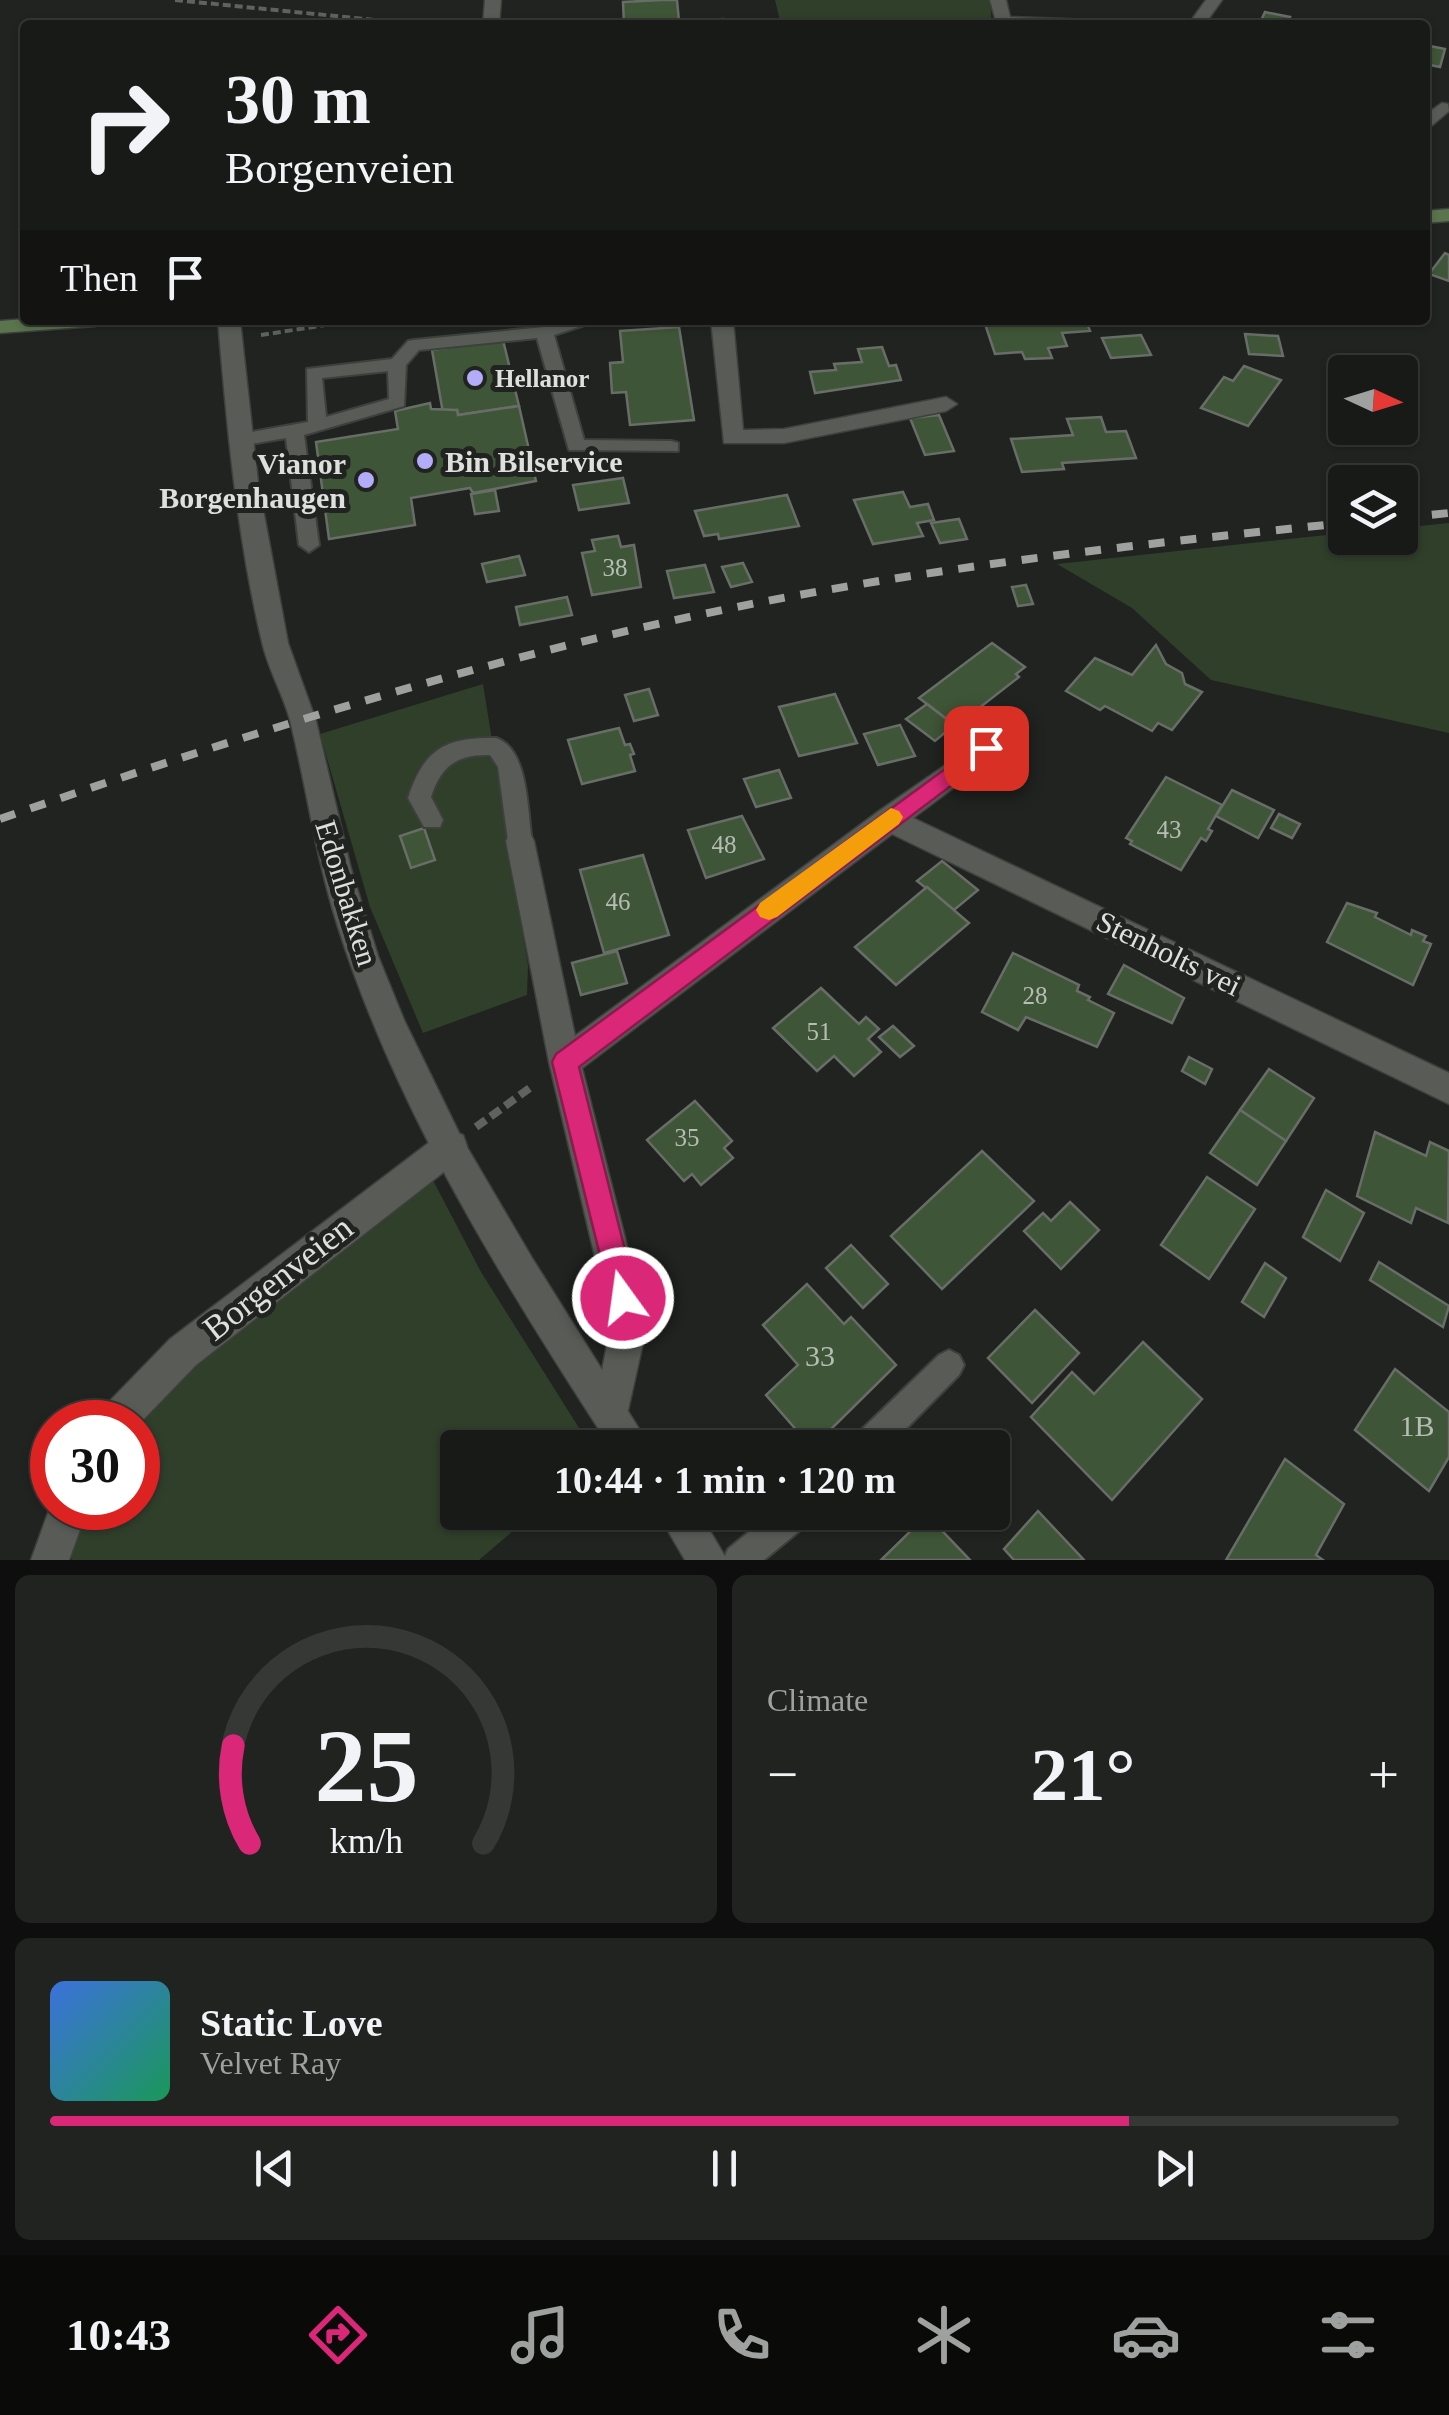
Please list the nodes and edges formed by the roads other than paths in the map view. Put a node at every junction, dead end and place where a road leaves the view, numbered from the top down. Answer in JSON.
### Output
{"nodes":[{"id":1,"x":27,"y":325,"type":"edge"},
{"id":2,"x":571,"y":325,"type":"edge"},
{"id":3,"x":722,"y":325,"type":"edge"},
{"id":4,"x":0,"y":327,"type":"edge"},
{"id":5,"x":230,"y":332,"type":"edge"},
{"id":6,"x":544,"y":332,"type":"junction"},
{"id":7,"x":397,"y":364,"type":"junction"},
{"id":8,"x":946,"y":404,"type":"dead end"},
{"id":9,"x":318,"y":426,"type":"junction"},
{"id":10,"x":294,"y":430,"type":"junction"},
{"id":11,"x":240,"y":440,"type":"junction"},
{"id":12,"x":671,"y":448,"type":"dead end"},
{"id":13,"x":309,"y":545,"type":"dead end"},
{"id":14,"x":986,"y":748,"type":"dead end"},
{"id":15,"x":889,"y":819,"type":"junction"},
{"id":16,"x":432,"y":820,"type":"dead end"},
{"id":17,"x":520,"y":841,"type":"joint"},
{"id":18,"x":565,"y":1062,"type":"junction"},
{"id":19,"x":1449,"y":1089,"type":"edge"},
{"id":20,"x":451,"y":1146,"type":"junction"},
{"id":21,"x":949,"y":1366,"type":"dead end"},
{"id":22,"x":136,"y":1400,"type":"edge"},
{"id":23,"x":610,"y":1414,"type":"junction"},
{"id":24,"x":620,"y":1430,"type":"edge"},
{"id":25,"x":883,"y":1430,"type":"edge"},
{"id":26,"x":61,"y":1530,"type":"edge"},
{"id":27,"x":688,"y":1530,"type":"edge"},
{"id":28,"x":776,"y":1530,"type":"edge"},
{"id":29,"x":50,"y":1560,"type":"edge"},
{"id":30,"x":708,"y":1560,"type":"edge"},
{"id":31,"x":739,"y":1560,"type":"edge"}],
"edges":[{"from":1,"to":4,"type":"main road"},
{"from":2,"to":6,"type":"lane"},
{"from":3,"to":8,"type":"street"},
{"from":5,"to":11,"type":"street","name":"Edonbakken"},
{"from":6,"to":7,"type":"lane"},
{"from":6,"to":12,"type":"lane"},
{"from":7,"to":9,"type":"lane"},
{"from":7,"to":9,"type":"lane"},
{"from":9,"to":10,"type":"lane"},
{"from":10,"to":11,"type":"lane"},
{"from":10,"to":13,"type":"lane"},
{"from":11,"to":20,"type":"street","name":"Edonbakken"},
{"from":14,"to":15,"type":"street"},
{"from":15,"to":18,"type":"street"},
{"from":15,"to":19,"type":"street","name":"Stenholts vei"},
{"from":16,"to":17,"type":"lane"},
{"from":17,"to":18,"type":"street"},
{"from":18,"to":23,"type":"street"},
{"from":20,"to":22,"type":"street","name":"Borgenveien"},
{"from":20,"to":23,"type":"street","name":"Edonbakken"},
{"from":21,"to":25,"type":"lane"},
{"from":23,"to":24,"type":"street","name":"Edonbakken"},
{"from":26,"to":29,"type":"street"},
{"from":27,"to":30,"type":"street"},
{"from":28,"to":31,"type":"lane"}]}
